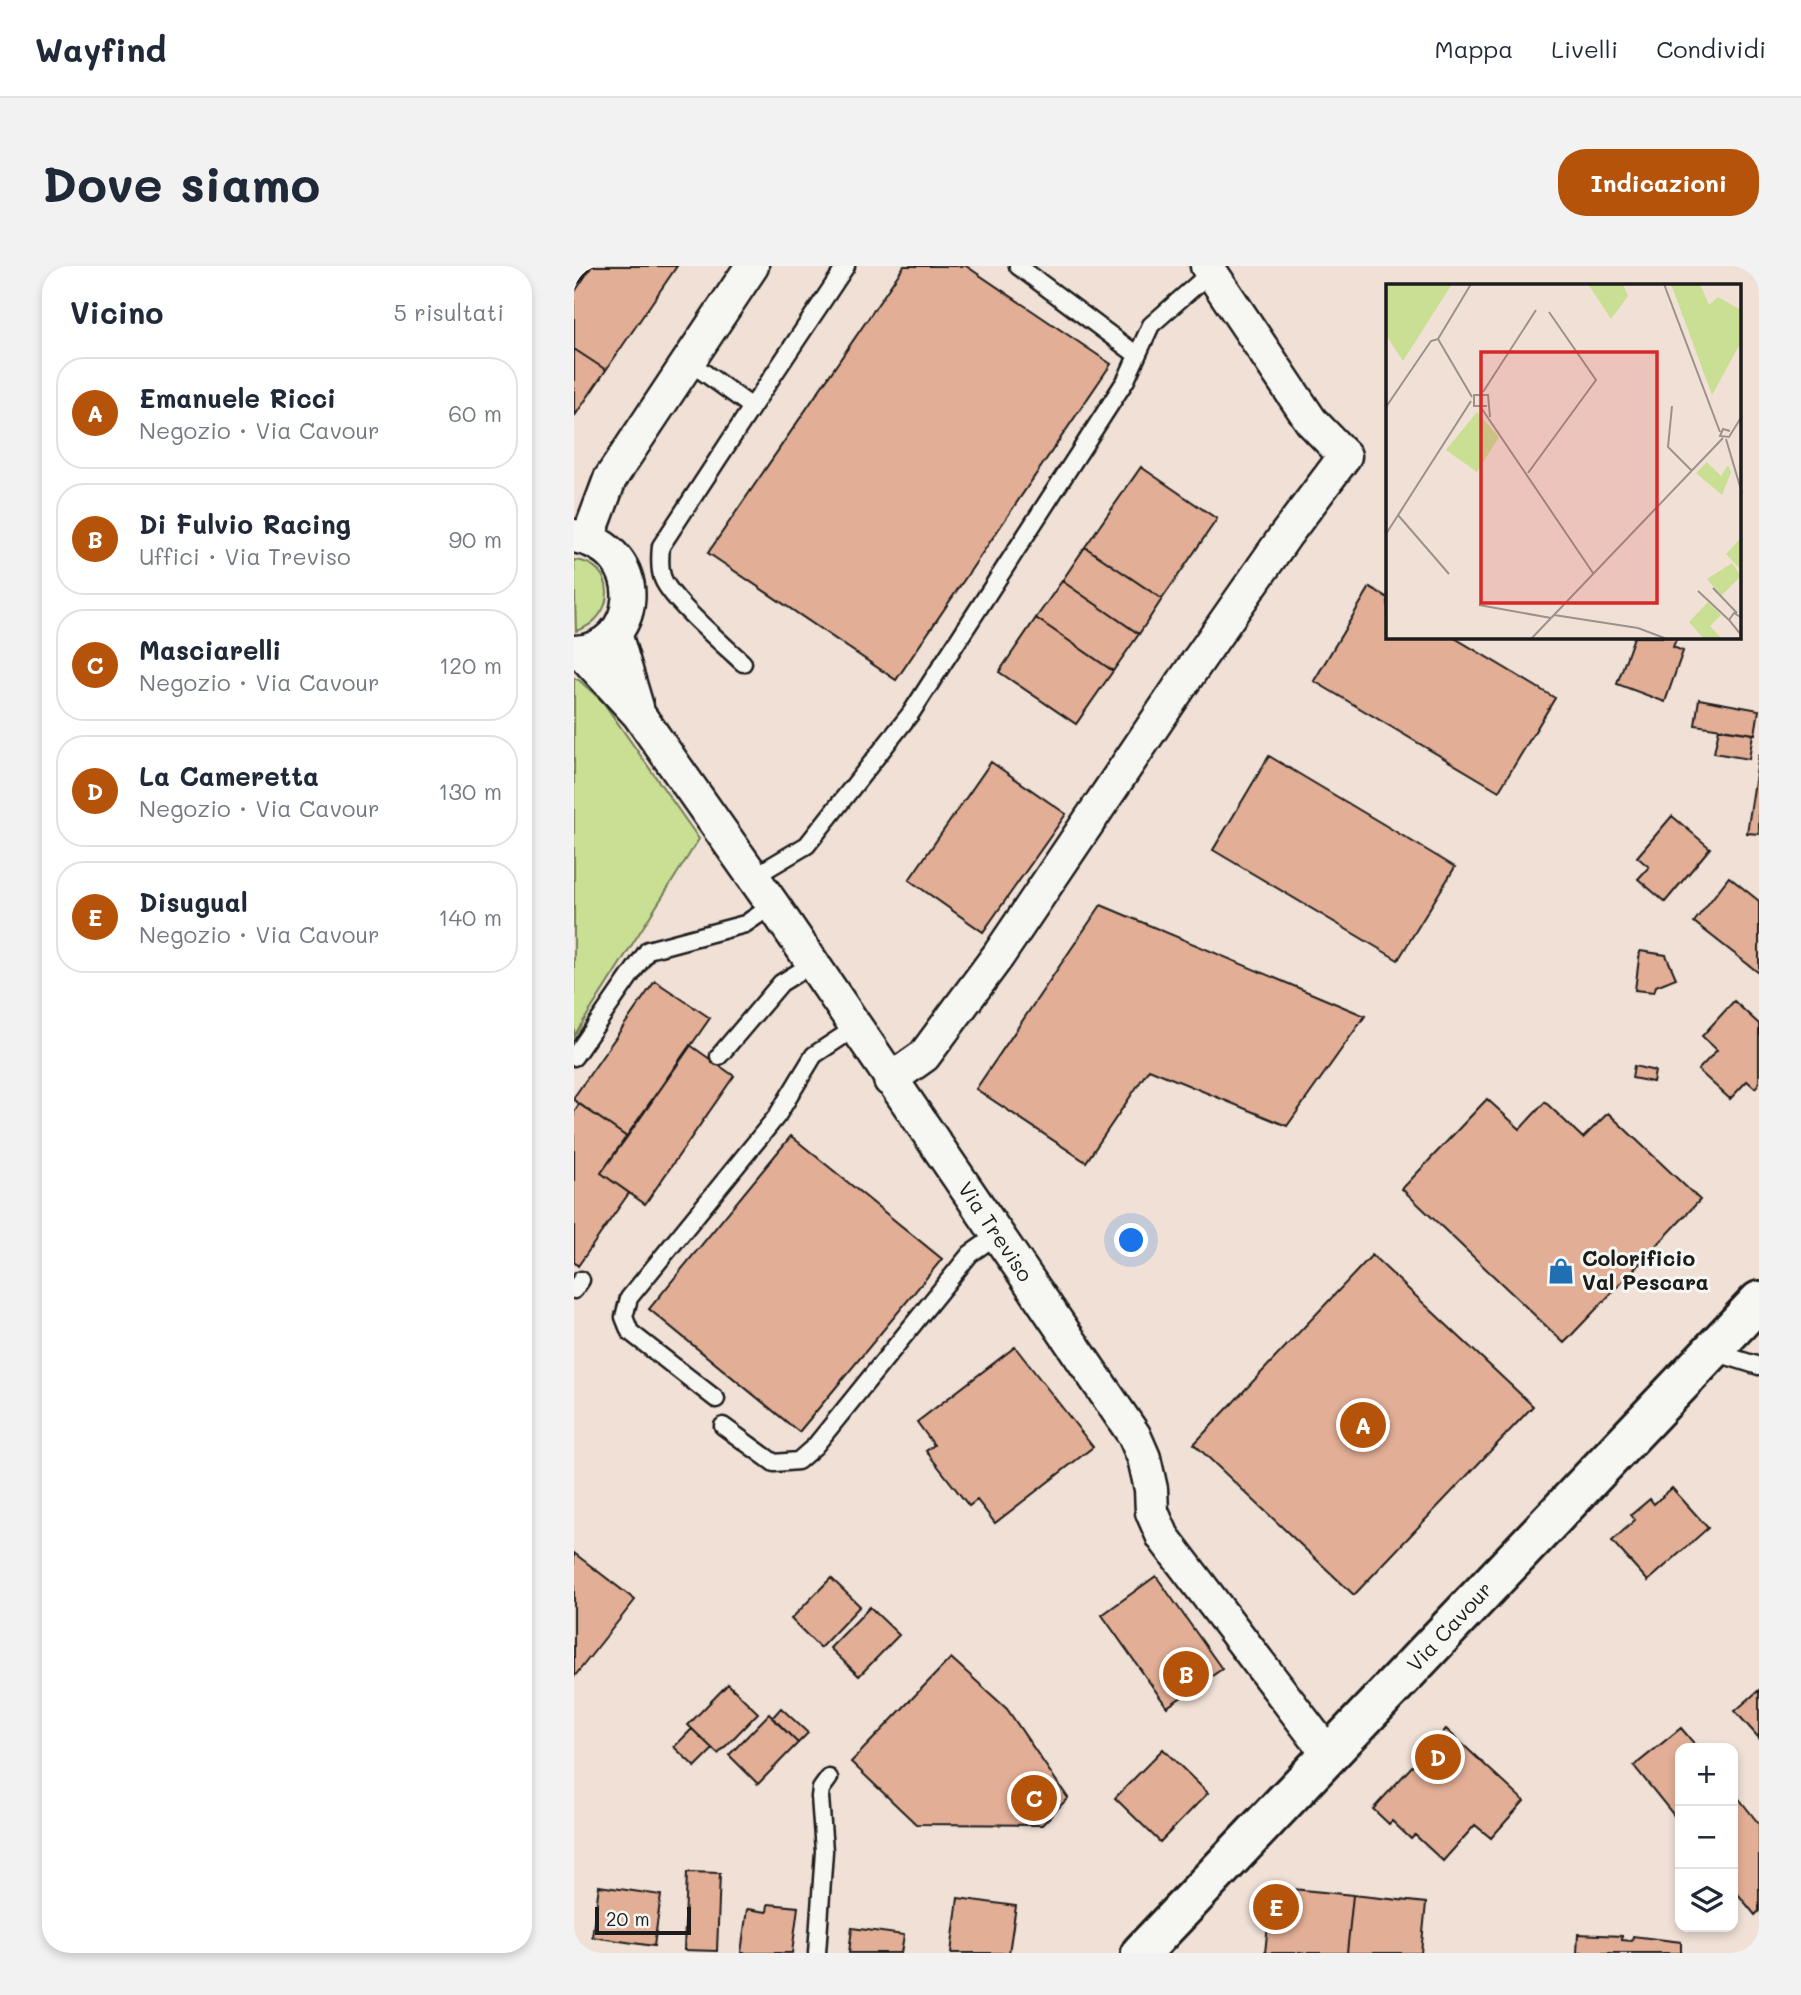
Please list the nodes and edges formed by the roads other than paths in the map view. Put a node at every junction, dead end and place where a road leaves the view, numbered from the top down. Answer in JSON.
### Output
{"nodes":[{"id":1,"x":579,"y":266,"type":"edge"},
{"id":2,"x":752,"y":266,"type":"edge"},
{"id":3,"x":846,"y":266,"type":"edge"},
{"id":4,"x":1018,"y":266,"type":"edge"},
{"id":5,"x":1209,"y":269,"type":"edge"},
{"id":6,"x":574,"y":274,"type":"edge"},
{"id":7,"x":1137,"y":355,"type":"junction"},
{"id":8,"x":688,"y":361,"type":"junction"},
{"id":9,"x":752,"y":407,"type":"junction"},
{"id":10,"x":581,"y":537,"type":"edge"},
{"id":11,"x":615,"y":633,"type":"junction"},
{"id":12,"x":578,"y":652,"type":"edge"},
{"id":13,"x":743,"y":663,"type":"dead end"},
{"id":14,"x":639,"y":715,"type":"junction"},
{"id":15,"x":753,"y":877,"type":"junction"},
{"id":16,"x":773,"y":905,"type":"junction"},
{"id":17,"x":812,"y":964,"type":"junction"},
{"id":18,"x":855,"y":1028,"type":"junction"},
{"id":19,"x":574,"y":1056,"type":"edge"},
{"id":20,"x":719,"y":1056,"type":"dead end"},
{"id":21,"x":891,"y":1080,"type":"junction"},
{"id":22,"x":997,"y":1235,"type":"junction"},
{"id":23,"x":1759,"y":1301,"type":"edge"},
{"id":24,"x":1712,"y":1352,"type":"junction"},
{"id":25,"x":1759,"y":1366,"type":"edge"},
{"id":26,"x":716,"y":1399,"type":"dead end"},
{"id":27,"x":723,"y":1426,"type":"dead end"},
{"id":28,"x":1329,"y":1755,"type":"junction"},
{"id":29,"x":829,"y":1778,"type":"dead end"},
{"id":30,"x":817,"y":1953,"type":"edge"},
{"id":31,"x":1140,"y":1953,"type":"edge"}],
"edges":[{"from":1,"to":6,"type":"lane"},
{"from":2,"to":8,"type":"street"},
{"from":3,"to":9,"type":"lane"},
{"from":4,"to":7,"type":"lane"},
{"from":5,"to":7,"type":"lane"},
{"from":5,"to":21,"type":"street"},
{"from":7,"to":15,"type":"lane"},
{"from":8,"to":9,"type":"lane"},
{"from":8,"to":10,"type":"street"},
{"from":9,"to":13,"type":"lane"},
{"from":10,"to":11,"type":"street"},
{"from":11,"to":12,"type":"street"},
{"from":11,"to":14,"type":"street","name":"Via Treviso"},
{"from":12,"to":14,"type":"street","name":"Via Treviso"},
{"from":14,"to":15,"type":"street","name":"Via Treviso"},
{"from":15,"to":16,"type":"street","name":"Via Treviso"},
{"from":16,"to":17,"type":"street","name":"Via Treviso"},
{"from":16,"to":19,"type":"lane"},
{"from":17,"to":18,"type":"street","name":"Via Treviso"},
{"from":17,"to":20,"type":"lane"},
{"from":18,"to":21,"type":"street","name":"Via Treviso"},
{"from":18,"to":26,"type":"lane"},
{"from":21,"to":22,"type":"street","name":"Via Treviso"},
{"from":22,"to":27,"type":"lane"},
{"from":22,"to":28,"type":"street","name":"Via Treviso"},
{"from":23,"to":24,"type":"street","name":"Via Cavour"},
{"from":24,"to":25,"type":"lane"},
{"from":24,"to":28,"type":"street","name":"Via Cavour"},
{"from":28,"to":31,"type":"street","name":"Via Cavour"},
{"from":29,"to":30,"type":"lane"}]}
